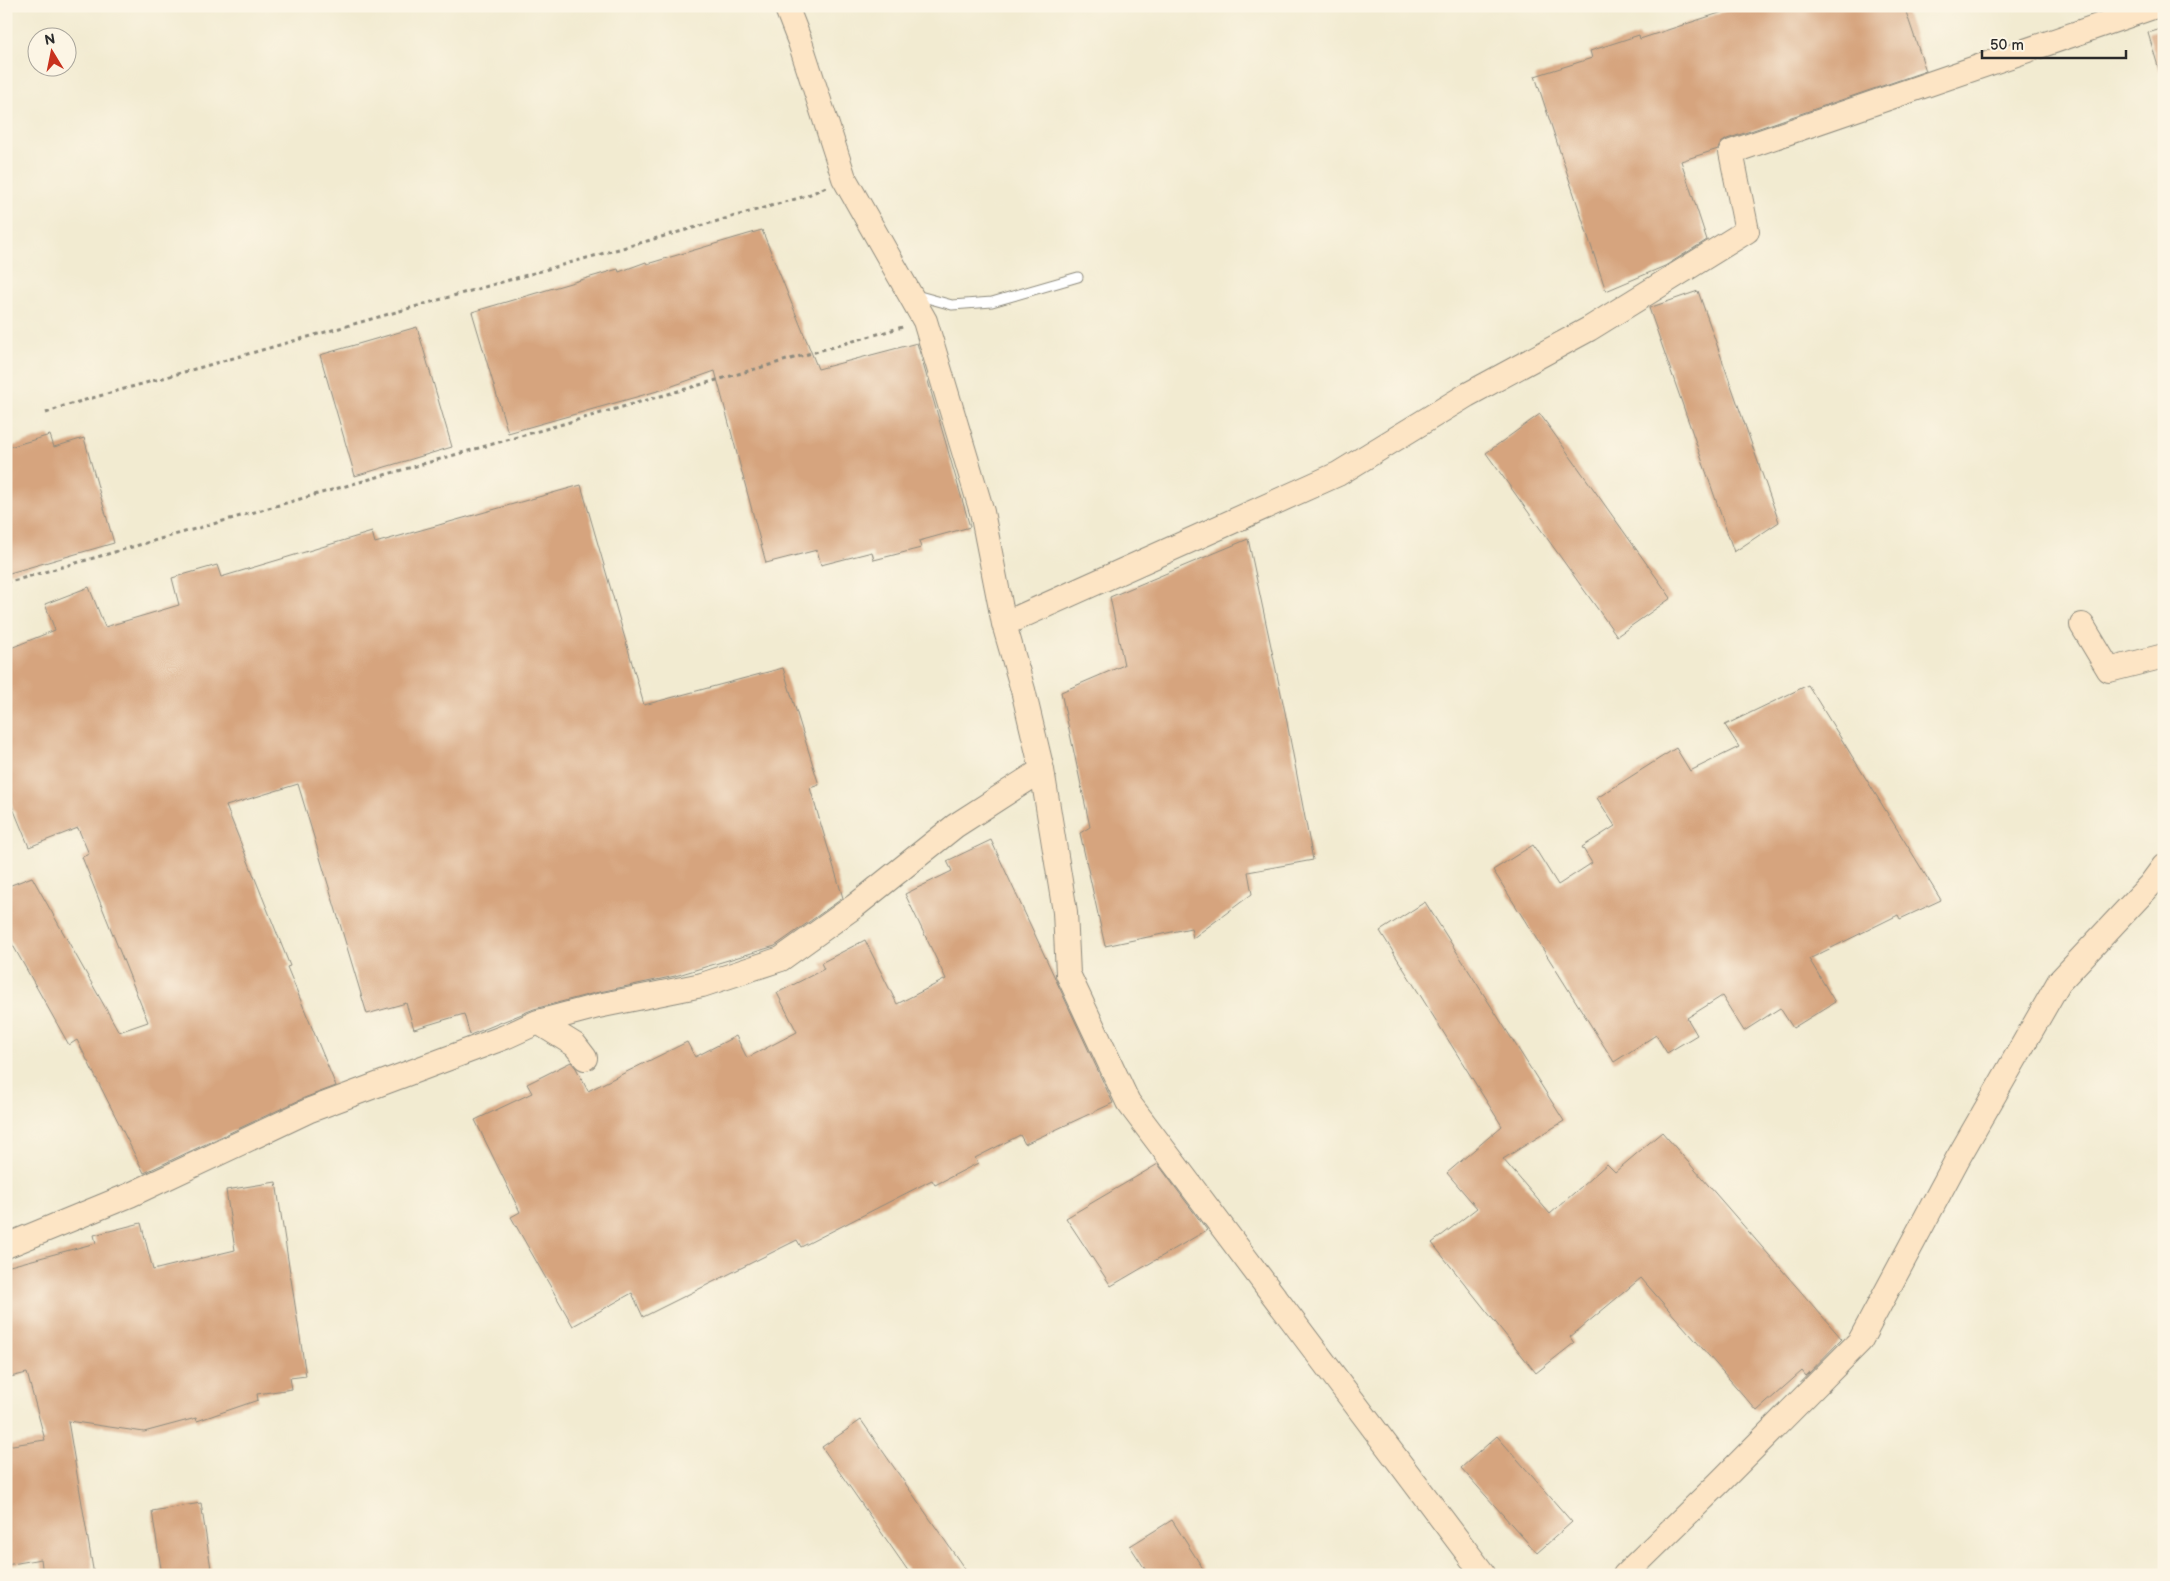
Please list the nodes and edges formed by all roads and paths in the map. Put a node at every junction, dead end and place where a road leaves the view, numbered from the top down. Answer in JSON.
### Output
{"nodes":[{"id":1,"x":786,"y":6,"type":"edge"},
{"id":2,"x":2156,"y":6,"type":"edge"},
{"id":3,"x":844,"y":178,"type":"junction"},
{"id":4,"x":1078,"y":277,"type":"dead end"},
{"id":5,"x":911,"y":293,"type":"junction"},
{"id":6,"x":925,"y":321,"type":"junction"},
{"id":7,"x":46,"y":413,"type":"dead end"},
{"id":8,"x":6,"y":583,"type":"edge"},
{"id":9,"x":1004,"y":624,"type":"junction"},
{"id":10,"x":2082,"y":625,"type":"dead end"},
{"id":11,"x":2164,"y":656,"type":"edge"},
{"id":12,"x":1042,"y":770,"type":"junction"},
{"id":13,"x":2164,"y":866,"type":"edge"},
{"id":14,"x":538,"y":1022,"type":"junction"},
{"id":15,"x":585,"y":1058,"type":"dead end"},
{"id":16,"x":6,"y":1246,"type":"edge"},
{"id":17,"x":1484,"y":1575,"type":"edge"},
{"id":18,"x":1625,"y":1575,"type":"edge"}],
"edges":[{"from":1,"to":3,"type":"street"},
{"from":2,"to":9,"type":"street"},
{"from":3,"to":5,"type":"street"},
{"from":3,"to":7,"type":"path"},
{"from":4,"to":5,"type":"lane"},
{"from":5,"to":6,"type":"street"},
{"from":6,"to":8,"type":"path"},
{"from":6,"to":9,"type":"street"},
{"from":9,"to":12,"type":"street"},
{"from":10,"to":11,"type":"street"},
{"from":12,"to":14,"type":"street"},
{"from":12,"to":17,"type":"street"},
{"from":13,"to":18,"type":"street"},
{"from":14,"to":15,"type":"street"},
{"from":14,"to":16,"type":"street"}]}
